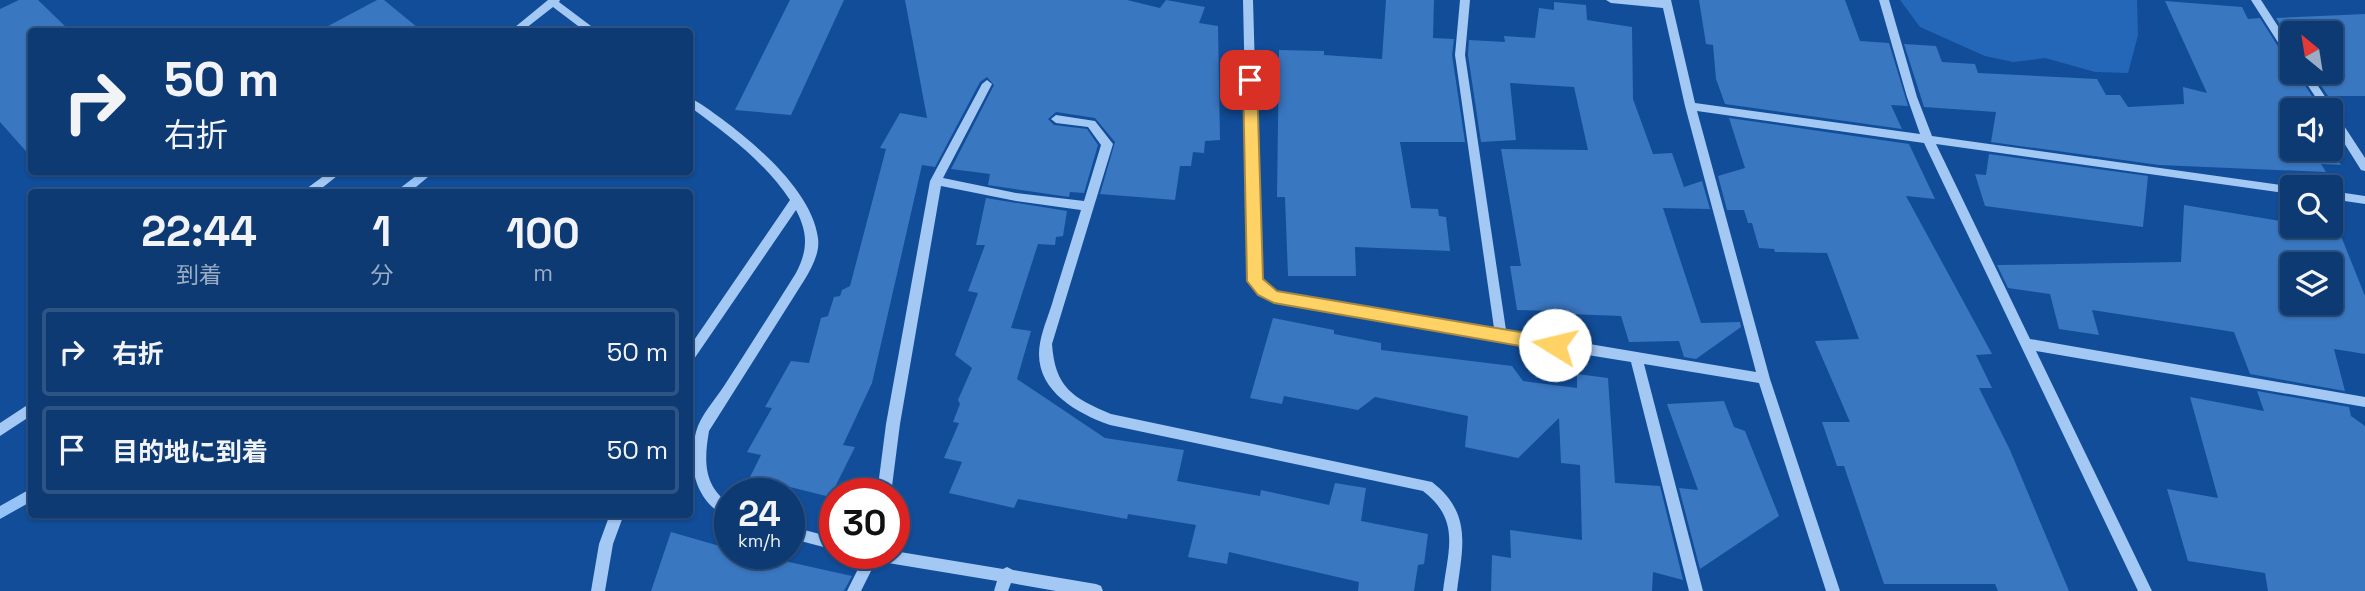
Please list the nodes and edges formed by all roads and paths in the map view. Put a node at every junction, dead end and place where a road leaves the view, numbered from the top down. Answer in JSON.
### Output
{"nodes":[{"id":1,"x":1248,"y":0,"type":"edge"},
{"id":2,"x":1465,"y":0,"type":"edge"},
{"id":3,"x":1611,"y":0,"type":"edge"},
{"id":4,"x":1884,"y":0,"type":"edge"},
{"id":5,"x":2256,"y":0,"type":"edge"},
{"id":6,"x":554,"y":1,"type":"edge"},
{"id":7,"x":1666,"y":2,"type":"edge"},
{"id":8,"x":519,"y":28,"type":"edge"},
{"id":9,"x":589,"y":28,"type":"edge"},
{"id":10,"x":2280,"y":37,"type":"edge"},
{"id":11,"x":988,"y":84,"type":"dead end"},
{"id":12,"x":693,"y":104,"type":"edge"},
{"id":13,"x":1690,"y":106,"type":"junction"},
{"id":14,"x":1056,"y":119,"type":"dead end"},
{"id":15,"x":2343,"y":132,"type":"edge"},
{"id":16,"x":1927,"y":138,"type":"junction"},
{"id":17,"x":2365,"y":167,"type":"edge"},
{"id":18,"x":332,"y":175,"type":"edge"},
{"id":19,"x":936,"y":181,"type":"junction"},
{"id":20,"x":2280,"y":188,"type":"edge"},
{"id":21,"x":314,"y":189,"type":"edge"},
{"id":22,"x":2343,"y":197,"type":"edge"},
{"id":23,"x":796,"y":199,"type":"junction"},
{"id":24,"x":2365,"y":200,"type":"edge"},
{"id":25,"x":1087,"y":205,"type":"junction"},
{"id":26,"x":1501,"y":336,"type":"junction"},
{"id":27,"x":2027,"y":344,"type":"junction"},
{"id":28,"x":693,"y":351,"type":"edge"},
{"id":29,"x":1636,"y":358,"type":"junction"},
{"id":30,"x":1763,"y":379,"type":"junction"},
{"id":31,"x":2365,"y":402,"type":"edge"},
{"id":32,"x":28,"y":410,"type":"edge"},
{"id":33,"x":0,"y":430,"type":"edge"},
{"id":34,"x":886,"y":478,"type":"edge"},
{"id":35,"x":714,"y":500,"type":"edge"},
{"id":36,"x":616,"y":518,"type":"edge"},
{"id":37,"x":910,"y":559,"type":"edge"},
{"id":38,"x":864,"y":569,"type":"edge"},
{"id":39,"x":1007,"y":574,"type":"junction"},
{"id":40,"x":598,"y":591,"type":"edge"},
{"id":41,"x":854,"y":591,"type":"edge"},
{"id":42,"x":1001,"y":591,"type":"edge"},
{"id":43,"x":1096,"y":591,"type":"edge"},
{"id":44,"x":1450,"y":591,"type":"edge"},
{"id":45,"x":1696,"y":591,"type":"edge"},
{"id":46,"x":1833,"y":591,"type":"edge"},
{"id":47,"x":2145,"y":591,"type":"edge"}],
"edges":[{"from":1,"to":26,"type":"street"},
{"from":2,"to":26,"type":"street"},
{"from":3,"to":7,"type":"street"},
{"from":4,"to":16,"type":"street"},
{"from":5,"to":10,"type":"street"},
{"from":6,"to":8,"type":"street"},
{"from":6,"to":9,"type":"street"},
{"from":7,"to":13,"type":"street"},
{"from":11,"to":19,"type":"street"},
{"from":12,"to":23,"type":"street"},
{"from":13,"to":16,"type":"street"},
{"from":13,"to":30,"type":"street"},
{"from":14,"to":25,"type":"street"},
{"from":15,"to":17,"type":"street"},
{"from":16,"to":20,"type":"street"},
{"from":16,"to":27,"type":"street"},
{"from":18,"to":21,"type":"street"},
{"from":19,"to":25,"type":"street"},
{"from":19,"to":34,"type":"street"},
{"from":22,"to":24,"type":"street"},
{"from":23,"to":28,"type":"street"},
{"from":23,"to":35,"type":"street"},
{"from":25,"to":44,"type":"street"},
{"from":26,"to":29,"type":"street"},
{"from":27,"to":31,"type":"street"},
{"from":27,"to":47,"type":"street"},
{"from":29,"to":30,"type":"street"},
{"from":29,"to":45,"type":"street"},
{"from":30,"to":46,"type":"street"},
{"from":32,"to":33,"type":"street"},
{"from":36,"to":40,"type":"street"},
{"from":37,"to":39,"type":"street"},
{"from":38,"to":41,"type":"street"},
{"from":39,"to":42,"type":"street"},
{"from":39,"to":43,"type":"street"}]}
